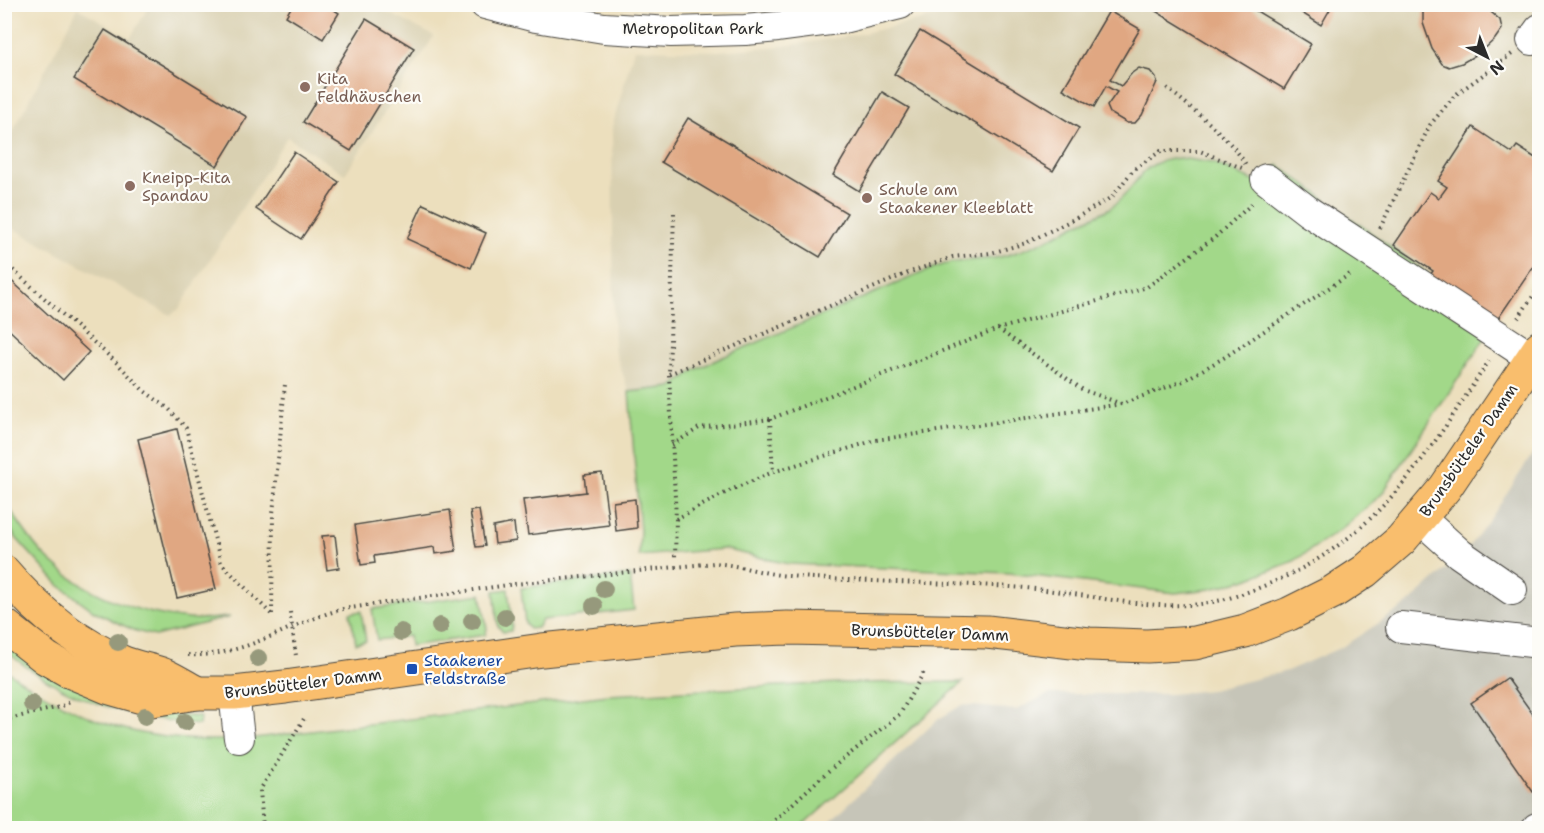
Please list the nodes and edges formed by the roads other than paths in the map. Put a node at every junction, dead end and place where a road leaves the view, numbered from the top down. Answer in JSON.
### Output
{"nodes":[{"id":1,"x":485,"y":4,"type":"edge"},
{"id":2,"x":900,"y":4,"type":"edge"},
{"id":3,"x":1269,"y":182,"type":"road end"},
{"id":4,"x":1536,"y":353,"type":"edge"},
{"id":5,"x":1421,"y":519,"type":"junction"},
{"id":6,"x":4,"y":572,"type":"edge"},
{"id":7,"x":1512,"y":590,"type":"dead end"},
{"id":8,"x":4,"y":625,"type":"edge"},
{"id":9,"x":1401,"y":627,"type":"dead end"},
{"id":10,"x":1539,"y":643,"type":"edge"},
{"id":11,"x":197,"y":693,"type":"junction"},
{"id":12,"x":234,"y":693,"type":"junction"},
{"id":13,"x":239,"y":738,"type":"dead end"}],
"edges":[{"from":1,"to":2,"type":"street","name":"Metropolitan Park"},
{"from":3,"to":4,"type":"street"},
{"from":4,"to":5,"type":"main road","name":"Brunsbütteler Damm"},
{"from":5,"to":7,"type":"street"},
{"from":5,"to":12,"type":"main road","name":"Brunsbütteler Damm"},
{"from":6,"to":11,"type":"main road","name":"Brunsbütteler Damm"},
{"from":8,"to":11,"type":"main road","name":"Brunsbütteler Damm"},
{"from":9,"to":10,"type":"street"},
{"from":11,"to":12,"type":"main road","name":"Brunsbütteler Damm"},
{"from":12,"to":13,"type":"street"}]}
